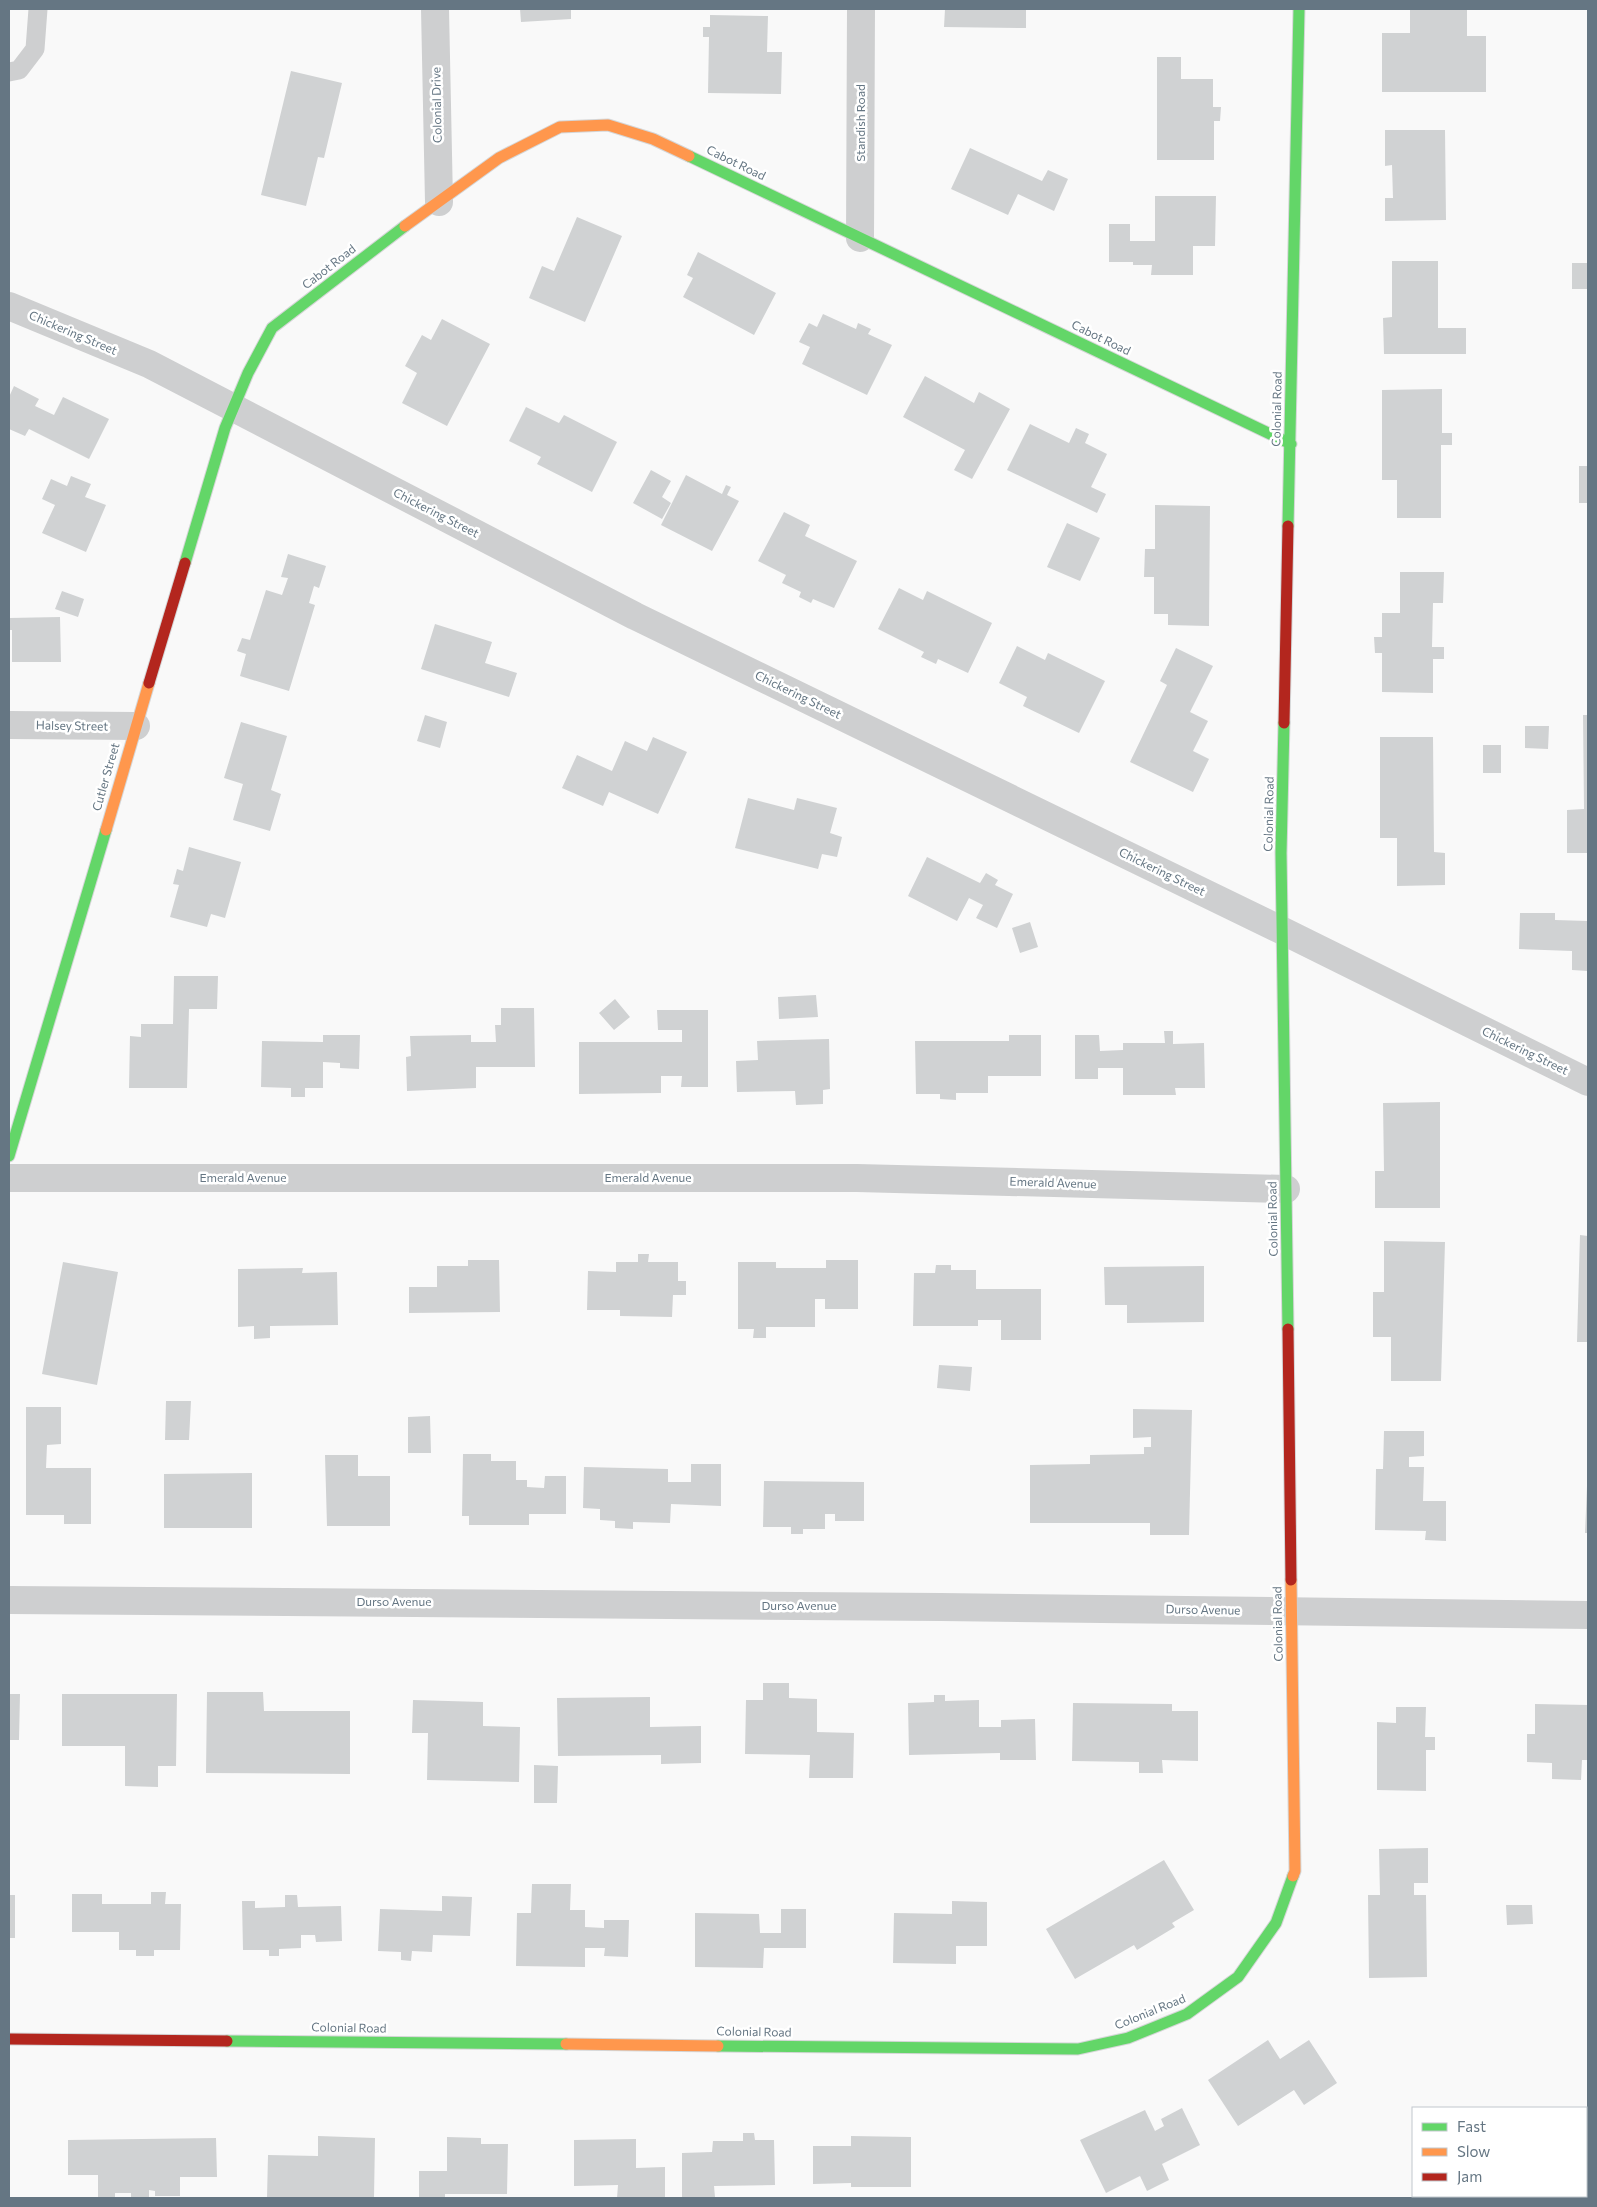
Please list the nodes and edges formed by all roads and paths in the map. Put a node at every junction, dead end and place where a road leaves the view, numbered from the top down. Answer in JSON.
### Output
{"nodes":[{"id":1,"x":38,"y":9,"type":"edge"},
{"id":2,"x":435,"y":9,"type":"edge"},
{"id":3,"x":861,"y":9,"type":"edge"},
{"id":4,"x":1299,"y":9,"type":"edge"},
{"id":5,"x":9,"y":72,"type":"edge"},
{"id":6,"x":439,"y":202,"type":"junction"},
{"id":7,"x":860,"y":238,"type":"junction"},
{"id":8,"x":9,"y":306,"type":"edge"},
{"id":9,"x":234,"y":408,"type":"junction"},
{"id":10,"x":1290,"y":444,"type":"junction"},
{"id":11,"x":9,"y":725,"type":"edge"},
{"id":12,"x":136,"y":726,"type":"junction"},
{"id":13,"x":1283,"y":930,"type":"junction"},
{"id":14,"x":1588,"y":1082,"type":"edge"},
{"id":15,"x":9,"y":1156,"type":"edge"},
{"id":16,"x":9,"y":1178,"type":"edge"},
{"id":17,"x":1286,"y":1190,"type":"junction"},
{"id":18,"x":9,"y":1600,"type":"edge"},
{"id":19,"x":1292,"y":1611,"type":"junction"},
{"id":20,"x":1588,"y":1615,"type":"edge"},
{"id":21,"x":9,"y":2039,"type":"edge"}],
"edges":[{"from":1,"to":5,"type":"lane"},
{"from":2,"to":6,"type":"street","name":"Colonial Drive"},
{"from":3,"to":7,"type":"street","name":"Standish Road"},
{"from":4,"to":10,"type":"street","name":"Colonial Road"},
{"from":6,"to":7,"type":"street","name":"Cabot Road"},
{"from":6,"to":9,"type":"street","name":"Cabot Road"},
{"from":7,"to":10,"type":"street","name":"Cabot Road"},
{"from":8,"to":9,"type":"street","name":"Chickering Street"},
{"from":9,"to":12,"type":"street","name":"Cutler Street"},
{"from":9,"to":13,"type":"street","name":"Chickering Street"},
{"from":10,"to":13,"type":"street","name":"Colonial Road"},
{"from":11,"to":12,"type":"street","name":"Halsey Street"},
{"from":12,"to":15,"type":"street","name":"Cutler Street"},
{"from":13,"to":14,"type":"street","name":"Chickering Street"},
{"from":13,"to":17,"type":"street","name":"Colonial Road"},
{"from":16,"to":17,"type":"street","name":"Emerald Avenue"},
{"from":17,"to":19,"type":"street","name":"Colonial Road"},
{"from":18,"to":19,"type":"street","name":"Durso Avenue"},
{"from":19,"to":20,"type":"street","name":"Durso Avenue"},
{"from":19,"to":21,"type":"street","name":"Colonial Road"}]}
